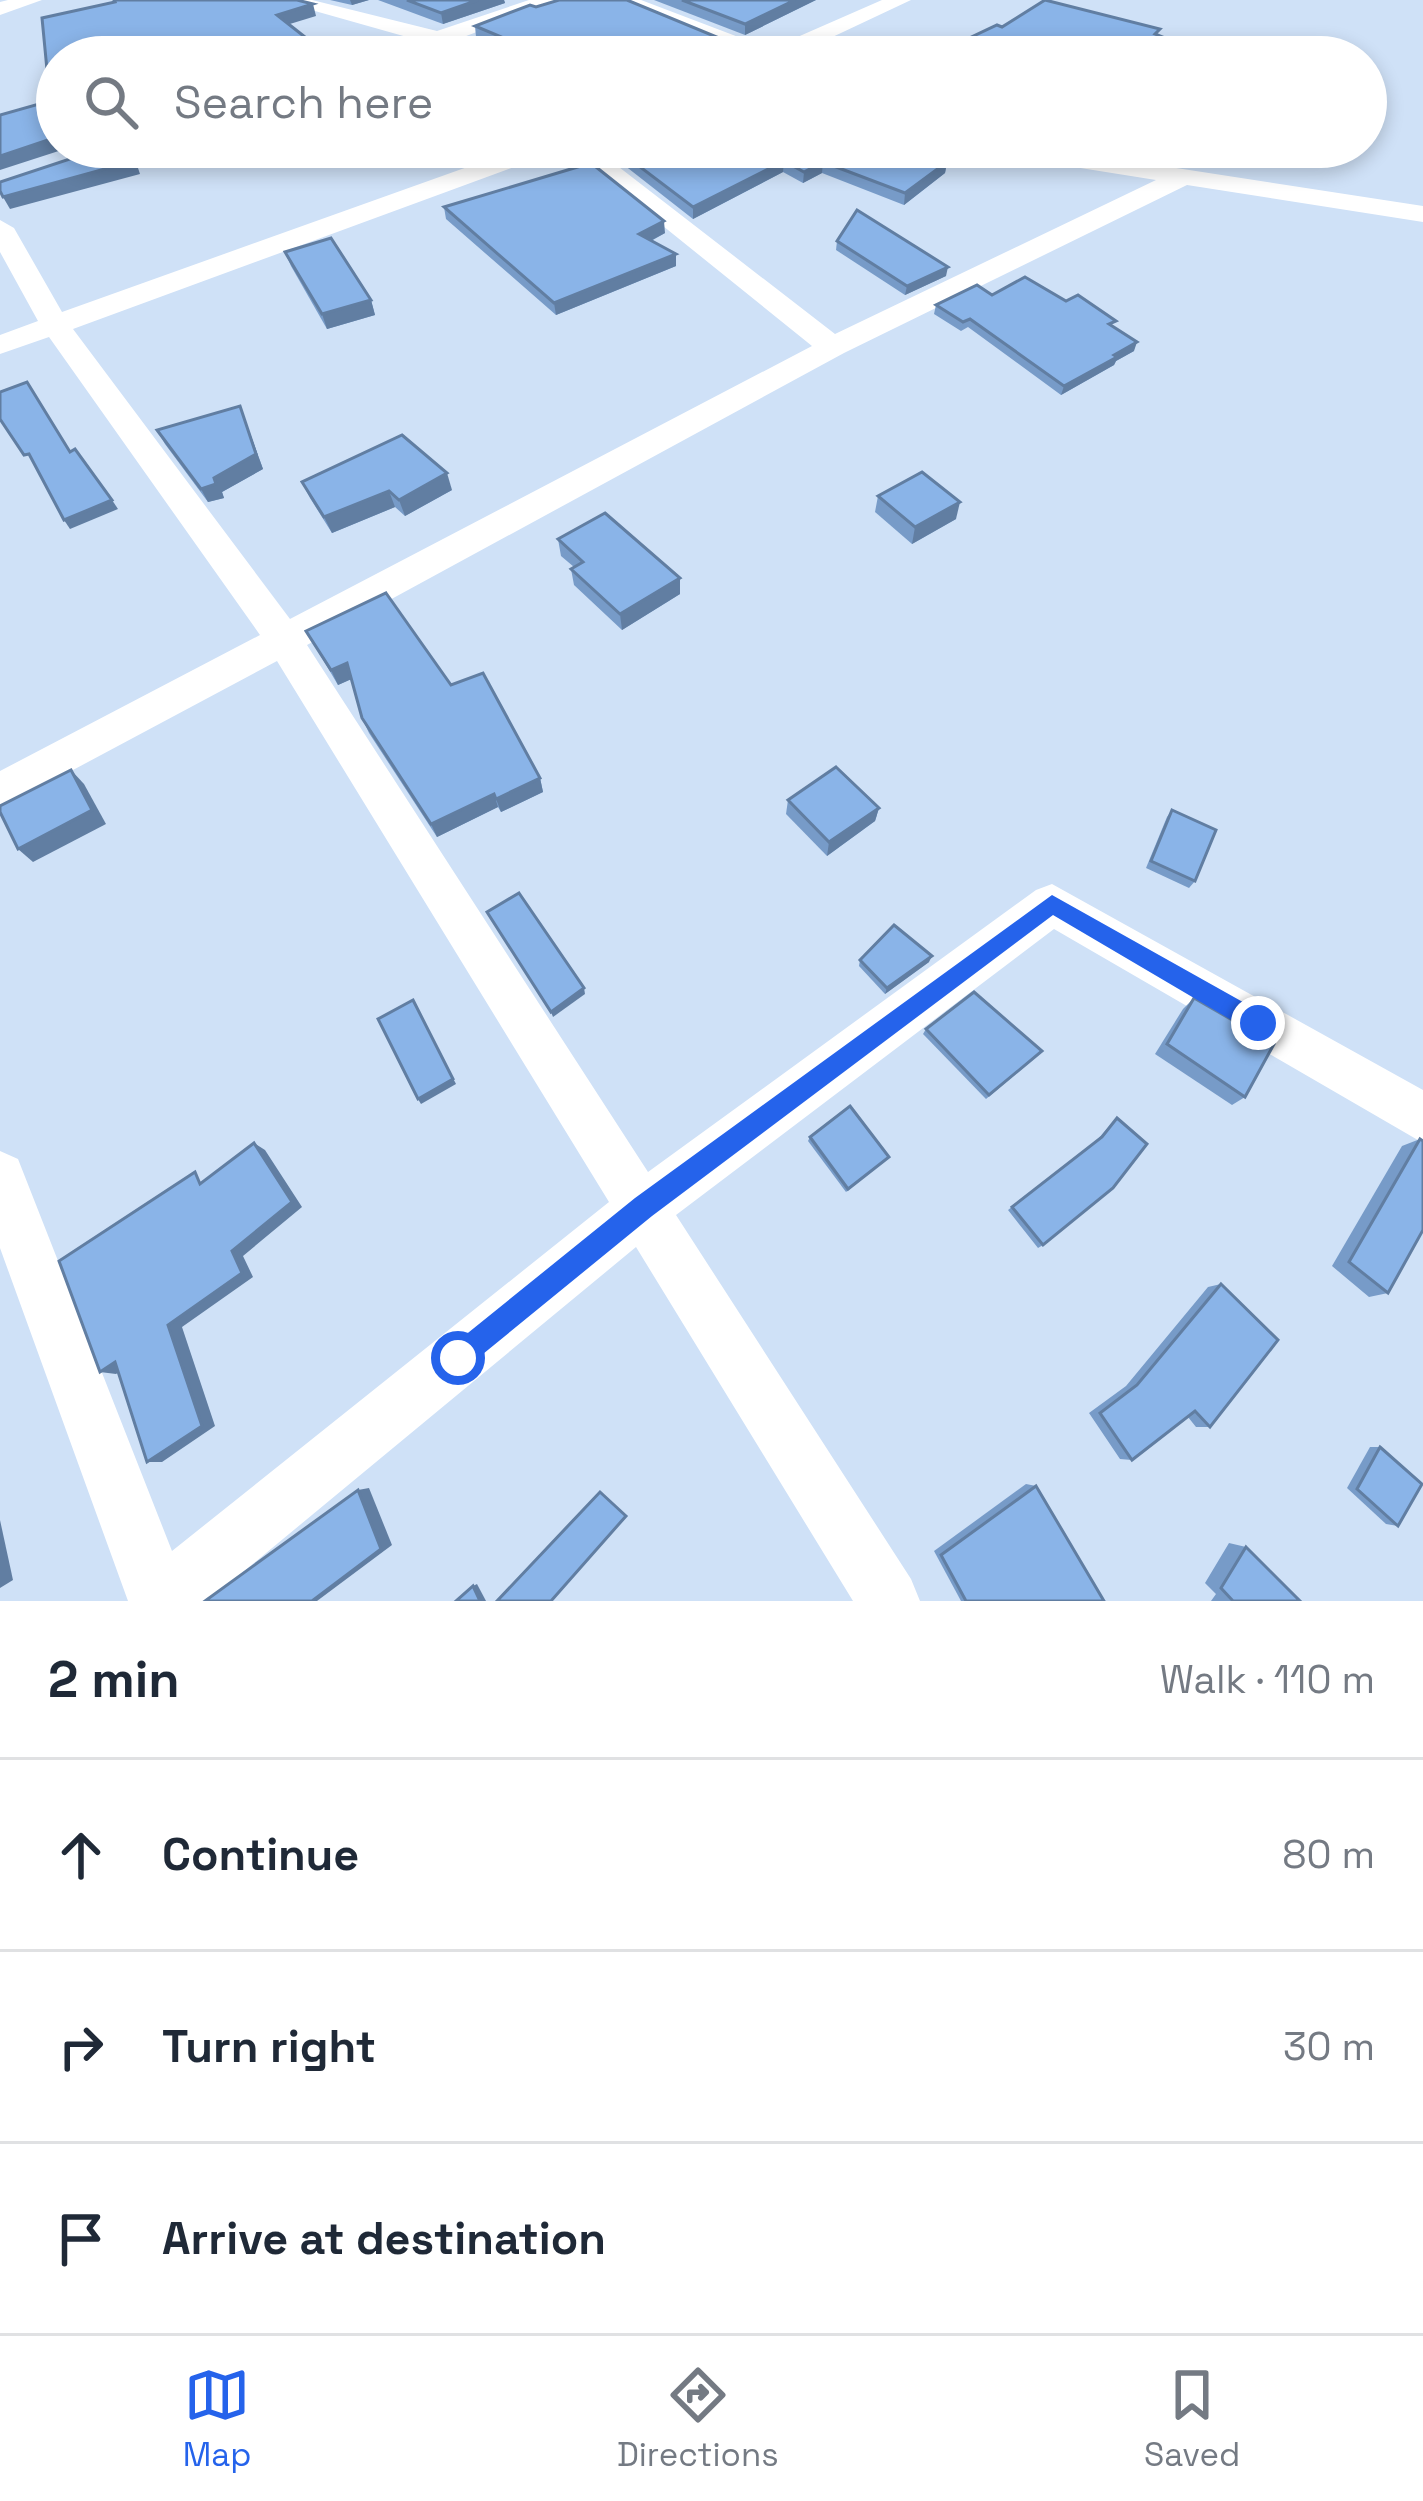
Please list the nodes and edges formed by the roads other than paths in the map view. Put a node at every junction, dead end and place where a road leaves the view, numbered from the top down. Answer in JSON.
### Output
{"nodes":[{"id":1,"x":31,"y":0,"type":"edge"},
{"id":2,"x":286,"y":0,"type":"edge"},
{"id":3,"x":549,"y":0,"type":"edge"},
{"id":4,"x":622,"y":0,"type":"edge"},
{"id":5,"x":900,"y":0,"type":"edge"},
{"id":6,"x":0,"y":9,"type":"edge"},
{"id":7,"x":421,"y":36,"type":"edge"},
{"id":8,"x":447,"y":36,"type":"edge"},
{"id":9,"x":715,"y":36,"type":"edge"},
{"id":10,"x":818,"y":36,"type":"edge"},
{"id":11,"x":488,"y":168,"type":"edge"},
{"id":12,"x":604,"y":168,"type":"edge"},
{"id":13,"x":1120,"y":168,"type":"edge"},
{"id":14,"x":1181,"y":178,"type":"junction"},
{"id":15,"x":1423,"y":214,"type":"edge"},
{"id":16,"x":0,"y":228,"type":"edge"},
{"id":17,"x":55,"y":325,"type":"junction"},
{"id":18,"x":0,"y":344,"type":"edge"},
{"id":19,"x":833,"y":347,"type":"junction"},
{"id":20,"x":284,"y":640,"type":"junction"},
{"id":21,"x":0,"y":791,"type":"edge"},
{"id":22,"x":1423,"y":1118,"type":"edge"},
{"id":23,"x":0,"y":1177,"type":"edge"},
{"id":24,"x":644,"y":1207,"type":"junction"},
{"id":25,"x":160,"y":1601,"type":"edge"},
{"id":26,"x":889,"y":1601,"type":"edge"}],
"edges":[{"from":1,"to":6,"type":"street"},
{"from":2,"to":7,"type":"street"},
{"from":3,"to":8,"type":"street"},
{"from":4,"to":9,"type":"street"},
{"from":5,"to":10,"type":"street"},
{"from":11,"to":17,"type":"street"},
{"from":12,"to":19,"type":"street"},
{"from":13,"to":14,"type":"street"},
{"from":14,"to":15,"type":"street"},
{"from":14,"to":19,"type":"street"},
{"from":16,"to":17,"type":"street"},
{"from":17,"to":18,"type":"street"},
{"from":17,"to":20,"type":"street"},
{"from":19,"to":20,"type":"street"},
{"from":20,"to":21,"type":"street"},
{"from":20,"to":24,"type":"street"},
{"from":22,"to":24,"type":"street"},
{"from":23,"to":25,"type":"street"},
{"from":24,"to":25,"type":"street"},
{"from":24,"to":26,"type":"street"}]}
